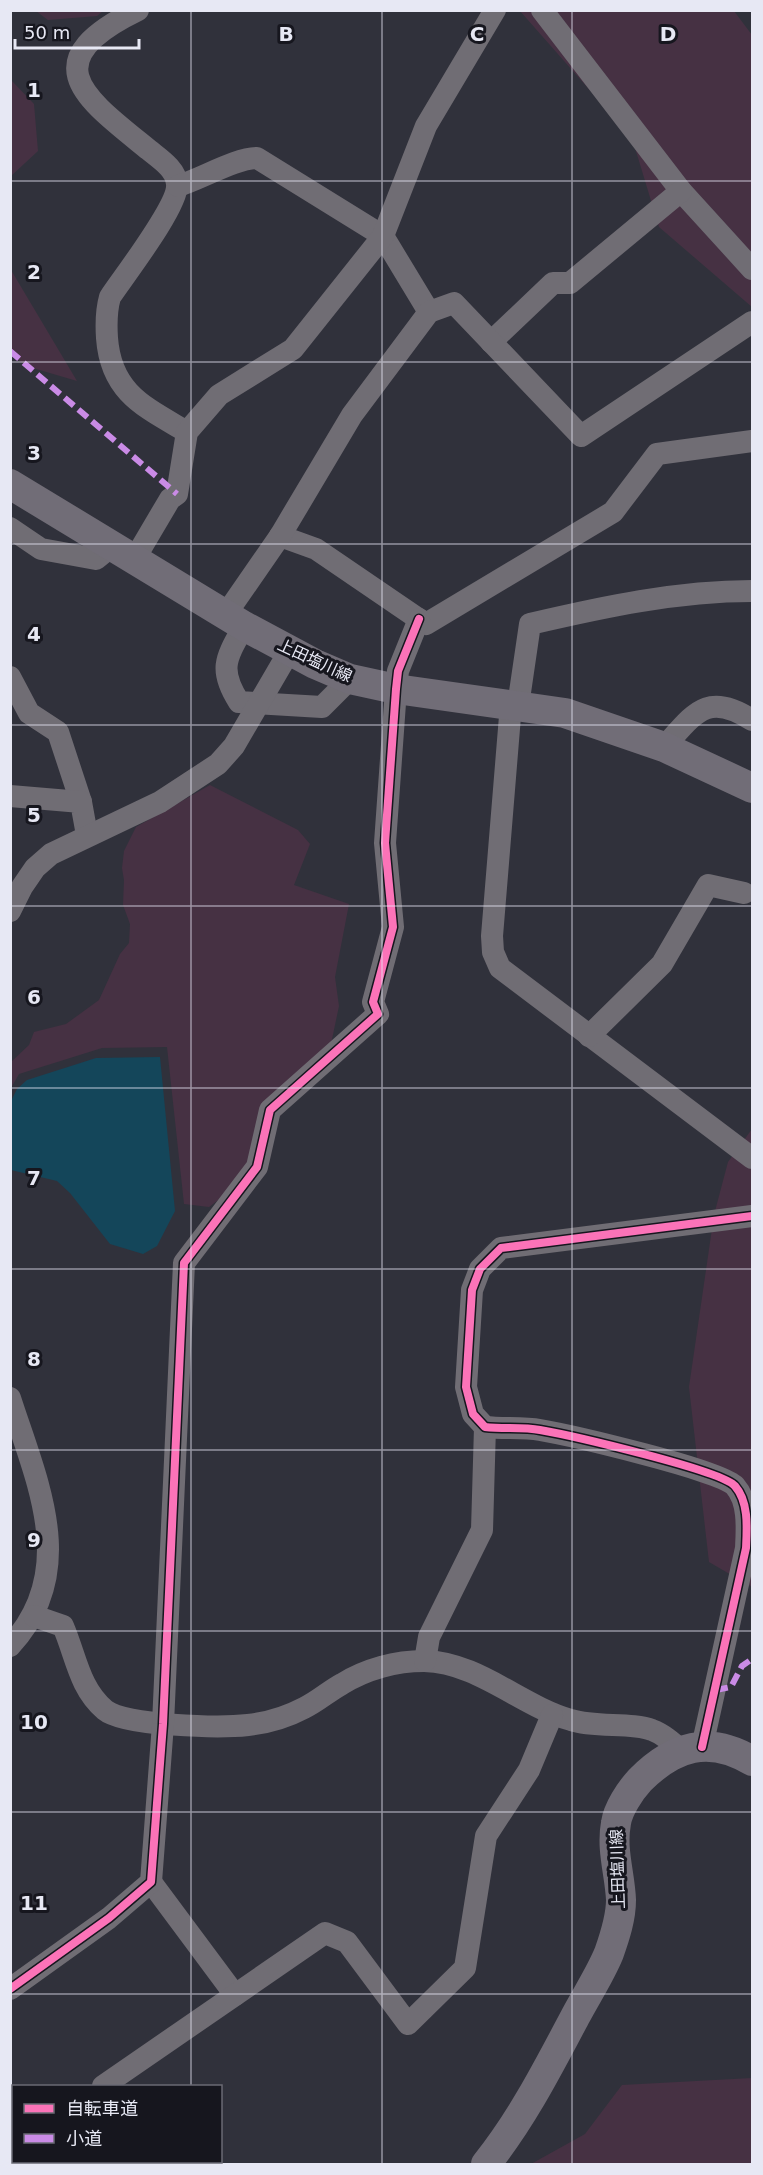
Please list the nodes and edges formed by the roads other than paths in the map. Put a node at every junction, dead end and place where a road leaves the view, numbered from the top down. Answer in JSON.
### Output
{"nodes":[{"id":1,"x":138,"y":10,"type":"edge"},
{"id":2,"x":495,"y":10,"type":"edge"},
{"id":3,"x":542,"y":10,"type":"edge"},
{"id":4,"x":178,"y":186,"type":"junction"},
{"id":5,"x":681,"y":191,"type":"junction"},
{"id":6,"x":383,"y":236,"type":"junction"},
{"id":7,"x":753,"y":268,"type":"edge"},
{"id":8,"x":429,"y":312,"type":"junction"},
{"id":9,"x":753,"y":322,"type":"edge"},
{"id":10,"x":491,"y":342,"type":"junction"},
{"id":11,"x":187,"y":432,"type":"junction"},
{"id":12,"x":753,"y":441,"type":"edge"},
{"id":13,"x":10,"y":484,"type":"edge"},
{"id":14,"x":10,"y":528,"type":"edge"},
{"id":15,"x":280,"y":536,"type":"junction"},
{"id":16,"x":123,"y":553,"type":"junction"},
{"id":17,"x":753,"y":591,"type":"edge"},
{"id":18,"x":419,"y":619,"type":"junction"},
{"id":19,"x":235,"y":620,"type":"junction"},
{"id":20,"x":290,"y":651,"type":"junction"},
{"id":21,"x":10,"y":676,"type":"edge"},
{"id":22,"x":350,"y":679,"type":"junction"},
{"id":23,"x":396,"y":690,"type":"junction"},
{"id":24,"x":260,"y":703,"type":"junction"},
{"id":25,"x":515,"y":705,"type":"junction"},
{"id":26,"x":753,"y":720,"type":"edge"},
{"id":27,"x":664,"y":747,"type":"junction"},
{"id":28,"x":753,"y":788,"type":"edge"},
{"id":29,"x":10,"y":796,"type":"edge"},
{"id":30,"x":81,"y":802,"type":"junction"},
{"id":31,"x":87,"y":836,"type":"junction"},
{"id":32,"x":744,"y":893,"type":"dead end"},
{"id":33,"x":10,"y":911,"type":"edge"},
{"id":34,"x":589,"y":1036,"type":"junction"},
{"id":35,"x":753,"y":1158,"type":"edge"},
{"id":36,"x":753,"y":1216,"type":"edge"},
{"id":37,"x":10,"y":1398,"type":"edge"},
{"id":38,"x":485,"y":1427,"type":"junction"},
{"id":39,"x":34,"y":1616,"type":"junction"},
{"id":40,"x":10,"y":1646,"type":"edge"},
{"id":41,"x":425,"y":1661,"type":"junction"},
{"id":42,"x":552,"y":1715,"type":"junction"},
{"id":43,"x":163,"y":1724,"type":"junction"},
{"id":44,"x":692,"y":1748,"type":"junction"},
{"id":45,"x":753,"y":1761,"type":"edge"},
{"id":46,"x":151,"y":1882,"type":"junction"},
{"id":47,"x":10,"y":1989,"type":"edge"},
{"id":48,"x":235,"y":1995,"type":"junction"},
{"id":49,"x":104,"y":2085,"type":"edge"},
{"id":50,"x":486,"y":2164,"type":"edge"}],
"edges":[{"from":1,"to":4,"type":"street"},
{"from":2,"to":6,"type":"street"},
{"from":3,"to":5,"type":"street"},
{"from":4,"to":6,"type":"street"},
{"from":4,"to":11,"type":"street"},
{"from":5,"to":7,"type":"street"},
{"from":5,"to":10,"type":"street"},
{"from":6,"to":8,"type":"street"},
{"from":6,"to":11,"type":"street"},
{"from":8,"to":10,"type":"street"},
{"from":8,"to":15,"type":"street"},
{"from":9,"to":10,"type":"street"},
{"from":11,"to":16,"type":"street"},
{"from":12,"to":18,"type":"street"},
{"from":13,"to":16,"type":"main road","name":"上田塩川線"},
{"from":14,"to":16,"type":"street"},
{"from":15,"to":18,"type":"street"},
{"from":15,"to":19,"type":"street"},
{"from":16,"to":19,"type":"main road","name":"上田塩川線"},
{"from":17,"to":25,"type":"street"},
{"from":18,"to":23,"type":"street"},
{"from":19,"to":20,"type":"main road","name":"上田塩川線"},
{"from":19,"to":24,"type":"street"},
{"from":20,"to":22,"type":"main road","name":"上田塩川線"},
{"from":20,"to":24,"type":"street"},
{"from":21,"to":30,"type":"street"},
{"from":22,"to":23,"type":"main road","name":"上田塩川線"},
{"from":22,"to":24,"type":"street"},
{"from":23,"to":25,"type":"main road","name":"上田塩川線"},
{"from":23,"to":43,"type":"street"},
{"from":24,"to":31,"type":"street"},
{"from":25,"to":27,"type":"main road","name":"上田塩川線"},
{"from":25,"to":34,"type":"street"},
{"from":26,"to":27,"type":"street"},
{"from":27,"to":28,"type":"main road","name":"上田塩川線"},
{"from":29,"to":30,"type":"street"},
{"from":30,"to":31,"type":"street"},
{"from":31,"to":33,"type":"street"},
{"from":32,"to":34,"type":"street"},
{"from":34,"to":35,"type":"street"},
{"from":36,"to":38,"type":"street"},
{"from":37,"to":39,"type":"street"},
{"from":38,"to":41,"type":"street"},
{"from":38,"to":44,"type":"street"},
{"from":39,"to":40,"type":"street"},
{"from":39,"to":43,"type":"street"},
{"from":41,"to":42,"type":"street"},
{"from":41,"to":43,"type":"street"},
{"from":42,"to":44,"type":"street"},
{"from":42,"to":48,"type":"street"},
{"from":43,"to":46,"type":"street"},
{"from":44,"to":45,"type":"main road"},
{"from":44,"to":50,"type":"main road","name":"上田塩川線"},
{"from":46,"to":47,"type":"street"},
{"from":46,"to":48,"type":"street"},
{"from":48,"to":49,"type":"street"}]}
